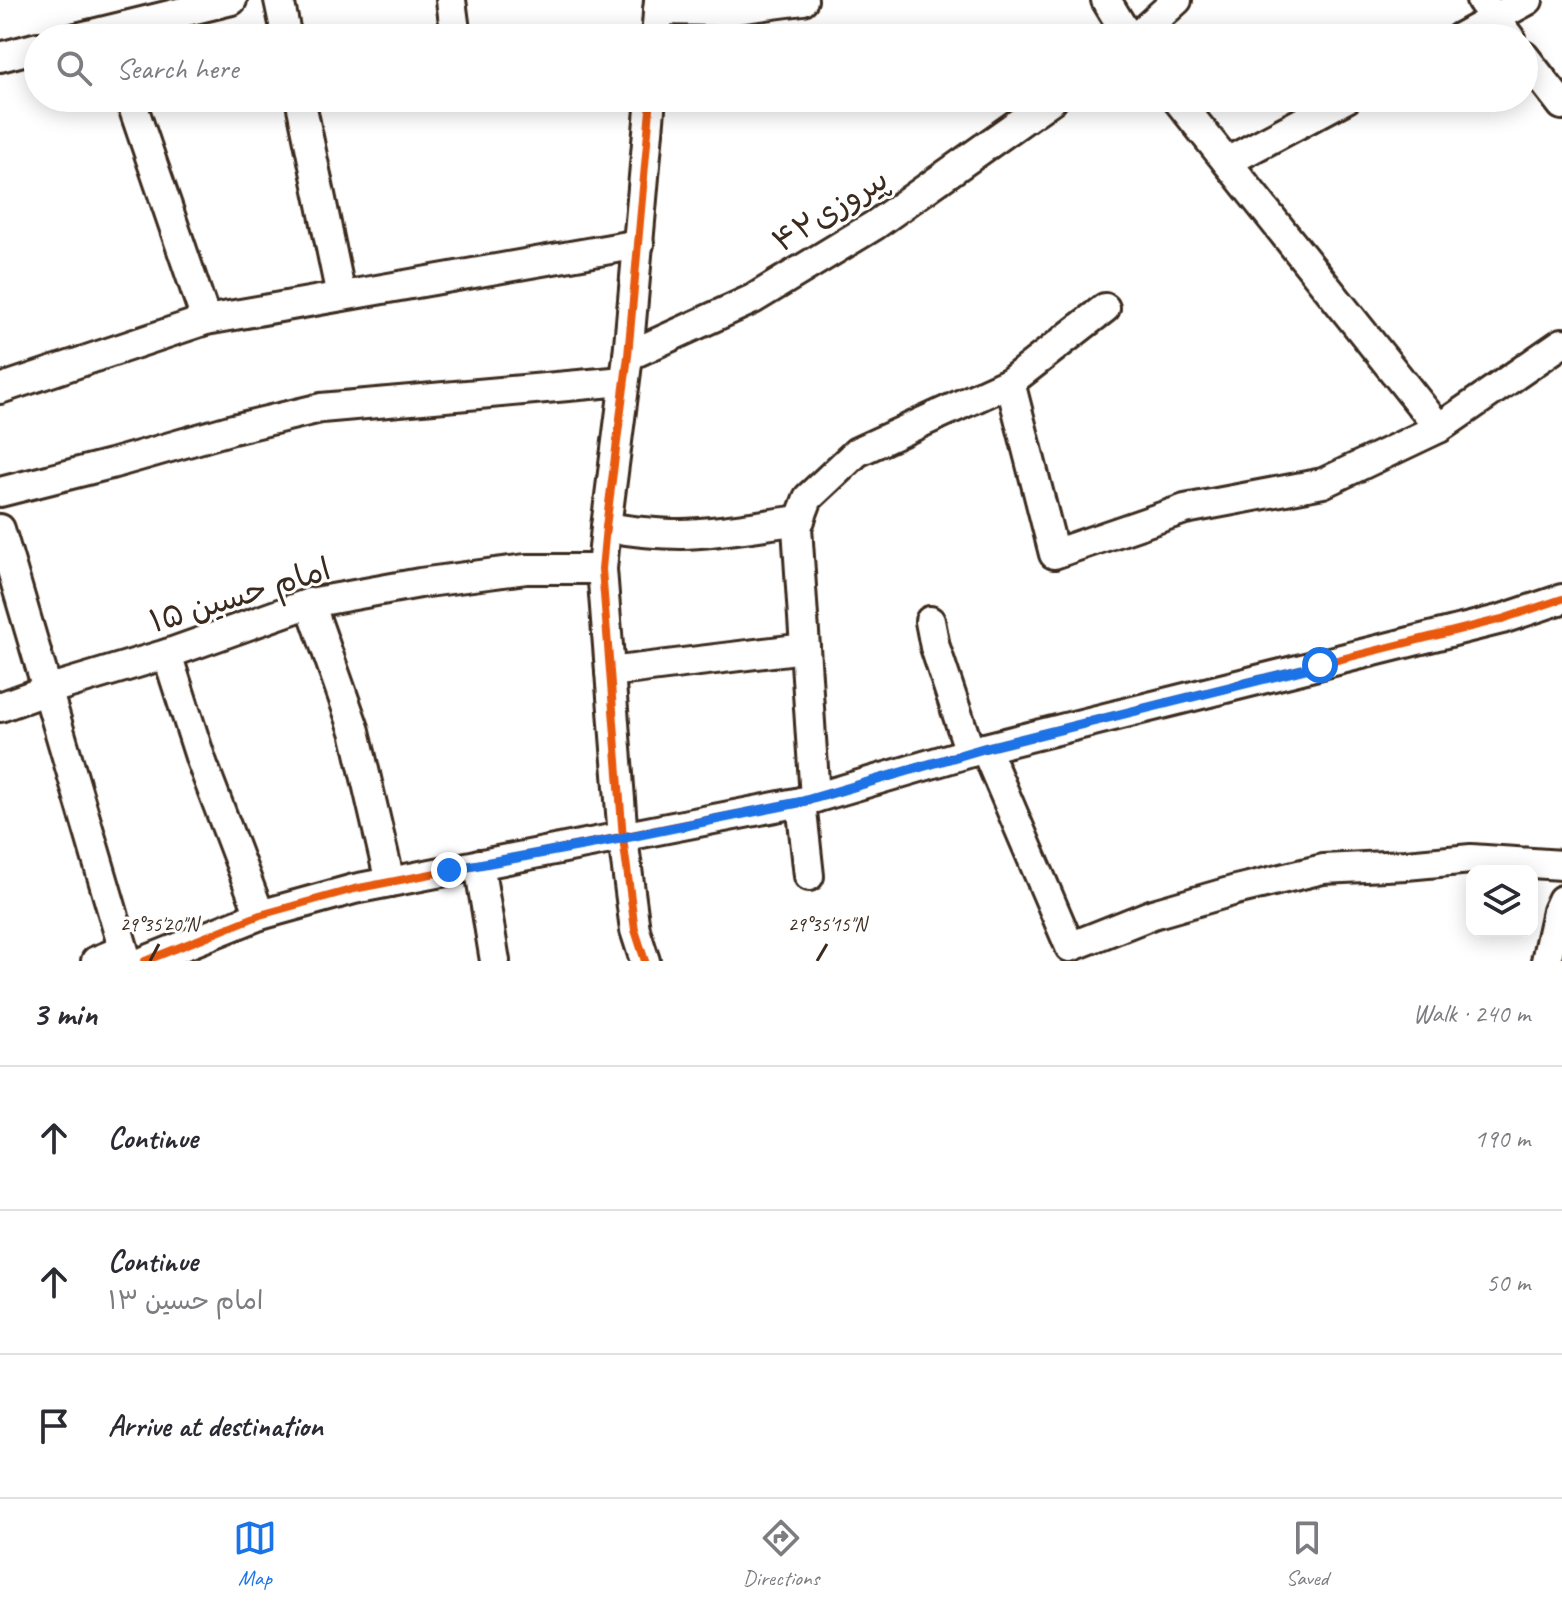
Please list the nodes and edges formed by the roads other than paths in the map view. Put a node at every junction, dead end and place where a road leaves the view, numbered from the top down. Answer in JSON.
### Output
{"nodes":[{"id":1,"x":232,"y":0,"type":"edge"},
{"id":2,"x":279,"y":0,"type":"edge"},
{"id":3,"x":451,"y":0,"type":"edge"},
{"id":4,"x":803,"y":0,"type":"edge"},
{"id":5,"x":1106,"y":0,"type":"edge"},
{"id":6,"x":1177,"y":0,"type":"edge"},
{"id":7,"x":1528,"y":0,"type":"edge"},
{"id":8,"x":657,"y":16,"type":"edge"},
{"id":9,"x":1495,"y":19,"type":"edge"},
{"id":10,"x":144,"y":24,"type":"edge"},
{"id":11,"x":284,"y":24,"type":"edge"},
{"id":12,"x":454,"y":24,"type":"edge"},
{"id":13,"x":1121,"y":24,"type":"edge"},
{"id":14,"x":1150,"y":24,"type":"edge"},
{"id":15,"x":24,"y":51,"type":"edge"},
{"id":16,"x":0,"y":57,"type":"edge"},
{"id":17,"x":1538,"y":74,"type":"edge"},
{"id":18,"x":1562,"y":105,"type":"edge"},
{"id":19,"x":135,"y":112,"type":"edge"},
{"id":20,"x":303,"y":112,"type":"edge"},
{"id":21,"x":650,"y":112,"type":"edge"},
{"id":22,"x":1034,"y":112,"type":"edge"},
{"id":23,"x":1187,"y":112,"type":"edge"},
{"id":24,"x":1321,"y":112,"type":"edge"},
{"id":25,"x":1227,"y":162,"type":"junction"},
{"id":26,"x":639,"y":244,"type":"junction"},
{"id":27,"x":341,"y":296,"type":"junction"},
{"id":28,"x":1105,"y":308,"type":"dead end"},
{"id":29,"x":206,"y":320,"type":"junction"},
{"id":30,"x":1562,"y":343,"type":"edge"},
{"id":31,"x":626,"y":369,"type":"junction"},
{"id":32,"x":1010,"y":382,"type":"junction"},
{"id":33,"x":0,"y":389,"type":"edge"},
{"id":34,"x":1439,"y":428,"type":"junction"},
{"id":35,"x":0,"y":492,"type":"edge"},
{"id":36,"x":800,"y":520,"type":"junction"},
{"id":37,"x":606,"y":527,"type":"junction"},
{"id":38,"x":0,"y":529,"type":"edge"},
{"id":39,"x":602,"y":569,"type":"junction"},
{"id":40,"x":1562,"y":599,"type":"edge"},
{"id":41,"x":310,"y":603,"type":"junction"},
{"id":42,"x":930,"y":621,"type":"dead end"},
{"id":43,"x":805,"y":648,"type":"junction"},
{"id":44,"x":167,"y":654,"type":"junction"},
{"id":45,"x":610,"y":672,"type":"junction"},
{"id":46,"x":47,"y":690,"type":"junction"},
{"id":47,"x":0,"y":707,"type":"edge"},
{"id":48,"x":978,"y":750,"type":"junction"},
{"id":49,"x":808,"y":800,"type":"junction"},
{"id":50,"x":623,"y":838,"type":"junction"},
{"id":51,"x":479,"y":864,"type":"junction"},
{"id":52,"x":1562,"y":865,"type":"edge"},
{"id":53,"x":809,"y":876,"type":"dead end"},
{"id":54,"x":390,"y":882,"type":"junction"},
{"id":55,"x":1562,"y":900,"type":"edge"},
{"id":56,"x":260,"y":915,"type":"junction"},
{"id":57,"x":132,"y":957,"type":"edge"},
{"id":58,"x":96,"y":961,"type":"edge"},
{"id":59,"x":495,"y":961,"type":"edge"},
{"id":60,"x":645,"y":961,"type":"edge"},
{"id":61,"x":1546,"y":961,"type":"edge"}],
"edges":[{"from":1,"to":10,"type":"street"},
{"from":2,"to":11,"type":"street"},
{"from":3,"to":12,"type":"street"},
{"from":4,"to":8,"type":"street"},
{"from":5,"to":13,"type":"street"},
{"from":6,"to":14,"type":"street"},
{"from":7,"to":9,"type":"street"},
{"from":15,"to":16,"type":"street"},
{"from":17,"to":18,"type":"street"},
{"from":19,"to":29,"type":"street"},
{"from":20,"to":27,"type":"street"},
{"from":21,"to":26,"type":"street"},
{"from":22,"to":31,"type":"street","name":"پیروزی۴۲"},
{"from":23,"to":25,"type":"street"},
{"from":24,"to":25,"type":"street"},
{"from":25,"to":34,"type":"street"},
{"from":26,"to":27,"type":"street"},
{"from":26,"to":31,"type":"street"},
{"from":27,"to":29,"type":"street"},
{"from":28,"to":32,"type":"street"},
{"from":29,"to":33,"type":"street"},
{"from":30,"to":34,"type":"street"},
{"from":31,"to":35,"type":"street","name":"پیروزی۴۲"},
{"from":31,"to":37,"type":"street"},
{"from":32,"to":34,"type":"street"},
{"from":32,"to":36,"type":"street"},
{"from":36,"to":37,"type":"street"},
{"from":36,"to":43,"type":"street"},
{"from":37,"to":39,"type":"street"},
{"from":38,"to":46,"type":"street"},
{"from":39,"to":41,"type":"street","name":"امام حسین ۱۵"},
{"from":39,"to":45,"type":"street"},
{"from":40,"to":48,"type":"street"},
{"from":41,"to":44,"type":"street","name":"امام حسین ۱۵"},
{"from":41,"to":54,"type":"street"},
{"from":42,"to":48,"type":"street"},
{"from":43,"to":45,"type":"street"},
{"from":43,"to":49,"type":"street"},
{"from":44,"to":46,"type":"street","name":"امام حسین ۱۵"},
{"from":44,"to":56,"type":"street"},
{"from":45,"to":50,"type":"street"},
{"from":46,"to":47,"type":"street","name":"امام حسین ۱۵"},
{"from":46,"to":57,"type":"street"},
{"from":48,"to":49,"type":"street"},
{"from":48,"to":52,"type":"street"},
{"from":49,"to":50,"type":"street"},
{"from":49,"to":53,"type":"street"},
{"from":50,"to":51,"type":"street"},
{"from":50,"to":60,"type":"street"},
{"from":51,"to":54,"type":"street"},
{"from":51,"to":59,"type":"street"},
{"from":54,"to":56,"type":"street"},
{"from":55,"to":61,"type":"street"},
{"from":56,"to":57,"type":"street"},
{"from":57,"to":58,"type":"street"}]}
